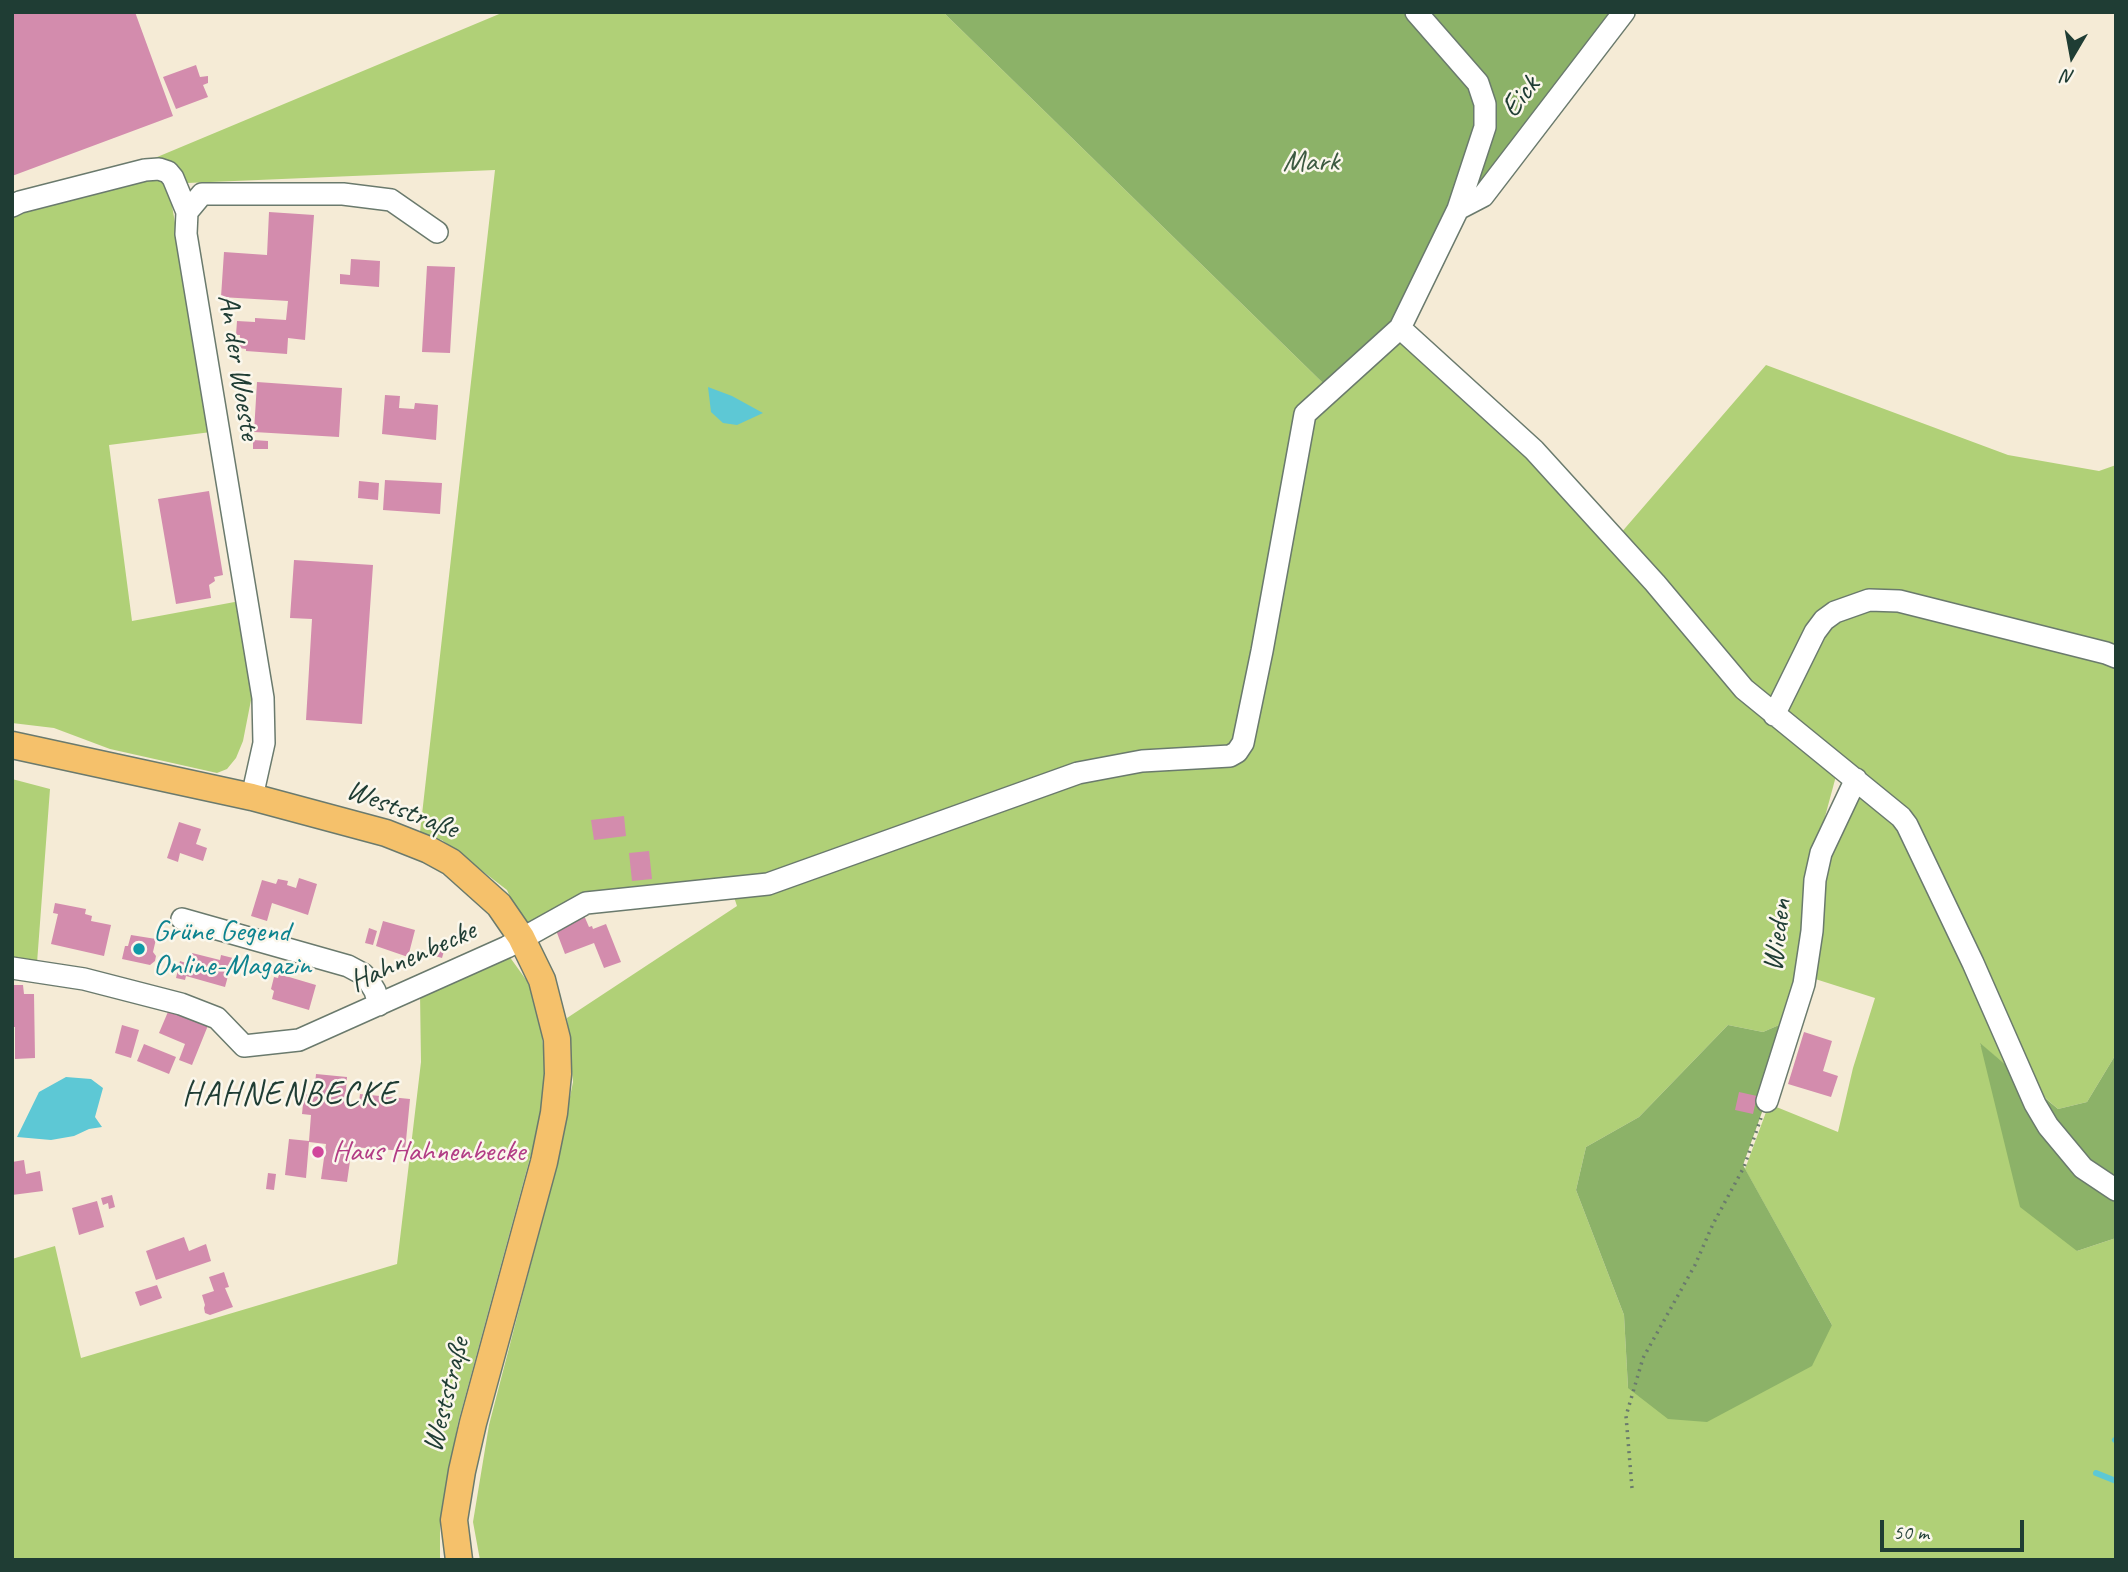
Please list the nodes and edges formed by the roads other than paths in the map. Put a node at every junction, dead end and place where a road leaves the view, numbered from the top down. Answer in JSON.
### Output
{"nodes":[{"id":1,"x":1416,"y":12,"type":"edge"},
{"id":2,"x":1624,"y":12,"type":"edge"},
{"id":3,"x":12,"y":206,"type":"edge"},
{"id":4,"x":1458,"y":209,"type":"junction"},
{"id":5,"x":187,"y":212,"type":"junction"},
{"id":6,"x":437,"y":232,"type":"dead end"},
{"id":7,"x":1400,"y":328,"type":"junction"},
{"id":8,"x":2116,"y":657,"type":"edge"},
{"id":9,"x":1774,"y":715,"type":"junction"},
{"id":10,"x":12,"y":745,"type":"edge"},
{"id":11,"x":1856,"y":779,"type":"junction"},
{"id":12,"x":252,"y":797,"type":"junction"},
{"id":13,"x":183,"y":919,"type":"dead end"},
{"id":14,"x":521,"y":937,"type":"junction"},
{"id":15,"x":12,"y":968,"type":"edge"},
{"id":16,"x":379,"y":1005,"type":"junction"},
{"id":17,"x":1767,"y":1101,"type":"road end"},
{"id":18,"x":2116,"y":1191,"type":"edge"},
{"id":19,"x":459,"y":1560,"type":"edge"}],
"edges":[{"from":1,"to":4,"type":"street"},
{"from":2,"to":4,"type":"street","name":"Eick"},
{"from":3,"to":5,"type":"street"},
{"from":4,"to":7,"type":"street"},
{"from":5,"to":6,"type":"street"},
{"from":5,"to":12,"type":"street","name":"An der Woeste"},
{"from":7,"to":9,"type":"street"},
{"from":7,"to":14,"type":"street","name":"Hahnenbecke"},
{"from":8,"to":9,"type":"street"},
{"from":9,"to":11,"type":"street"},
{"from":10,"to":12,"type":"main road","name":"Weststraße"},
{"from":11,"to":17,"type":"street","name":"Wieden"},
{"from":11,"to":18,"type":"street"},
{"from":12,"to":14,"type":"main road","name":"Weststraße"},
{"from":13,"to":16,"type":"street"},
{"from":14,"to":16,"type":"street","name":"Hahnenbecke"},
{"from":14,"to":19,"type":"main road","name":"Weststraße"},
{"from":15,"to":16,"type":"street","name":"Hahnenbecke"}]}
